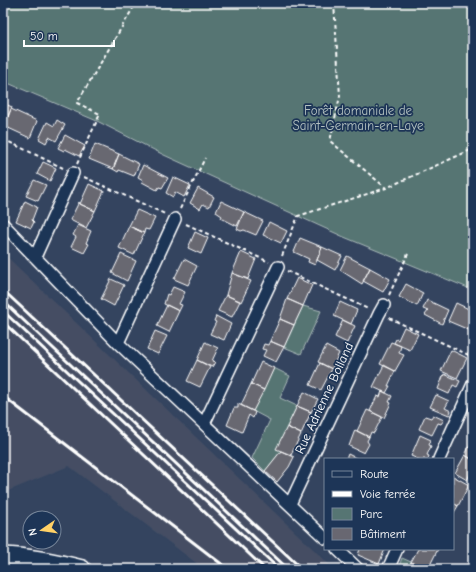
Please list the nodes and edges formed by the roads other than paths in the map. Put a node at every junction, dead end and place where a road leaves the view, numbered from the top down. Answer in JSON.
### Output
{"nodes":[{"id":1,"x":73,"y":173,"type":"road end"},
{"id":2,"x":176,"y":219,"type":"road end"},
{"id":3,"x":3,"y":224,"type":"edge"},
{"id":4,"x":35,"y":257,"type":"junction"},
{"id":5,"x":278,"y":267,"type":"road end"},
{"id":6,"x":384,"y":305,"type":"road end"},
{"id":7,"x":118,"y":343,"type":"junction"},
{"id":8,"x":473,"y":384,"type":"edge"},
{"id":9,"x":204,"y":424,"type":"junction"},
{"id":10,"x":439,"y":458,"type":"edge"},
{"id":11,"x":290,"y":504,"type":"junction"},
{"id":12,"x":324,"y":537,"type":"edge"},
{"id":13,"x":338,"y":550,"type":"edge"},
{"id":14,"x":398,"y":550,"type":"edge"},
{"id":15,"x":3,"y":556,"type":"edge"},
{"id":16,"x":82,"y":569,"type":"edge"},
{"id":17,"x":358,"y":569,"type":"edge"},
{"id":18,"x":388,"y":569,"type":"edge"}],
"edges":[{"from":1,"to":4,"type":"street"},
{"from":2,"to":7,"type":"street"},
{"from":3,"to":4,"type":"street"},
{"from":4,"to":7,"type":"street"},
{"from":5,"to":9,"type":"street"},
{"from":6,"to":11,"type":"street","name":"Rue Adrienne Bolland"},
{"from":7,"to":9,"type":"street"},
{"from":8,"to":10,"type":"street"},
{"from":9,"to":11,"type":"street"},
{"from":11,"to":12,"type":"street"},
{"from":13,"to":17,"type":"street"},
{"from":14,"to":18,"type":"street"},
{"from":15,"to":16,"type":"main road"}]}
